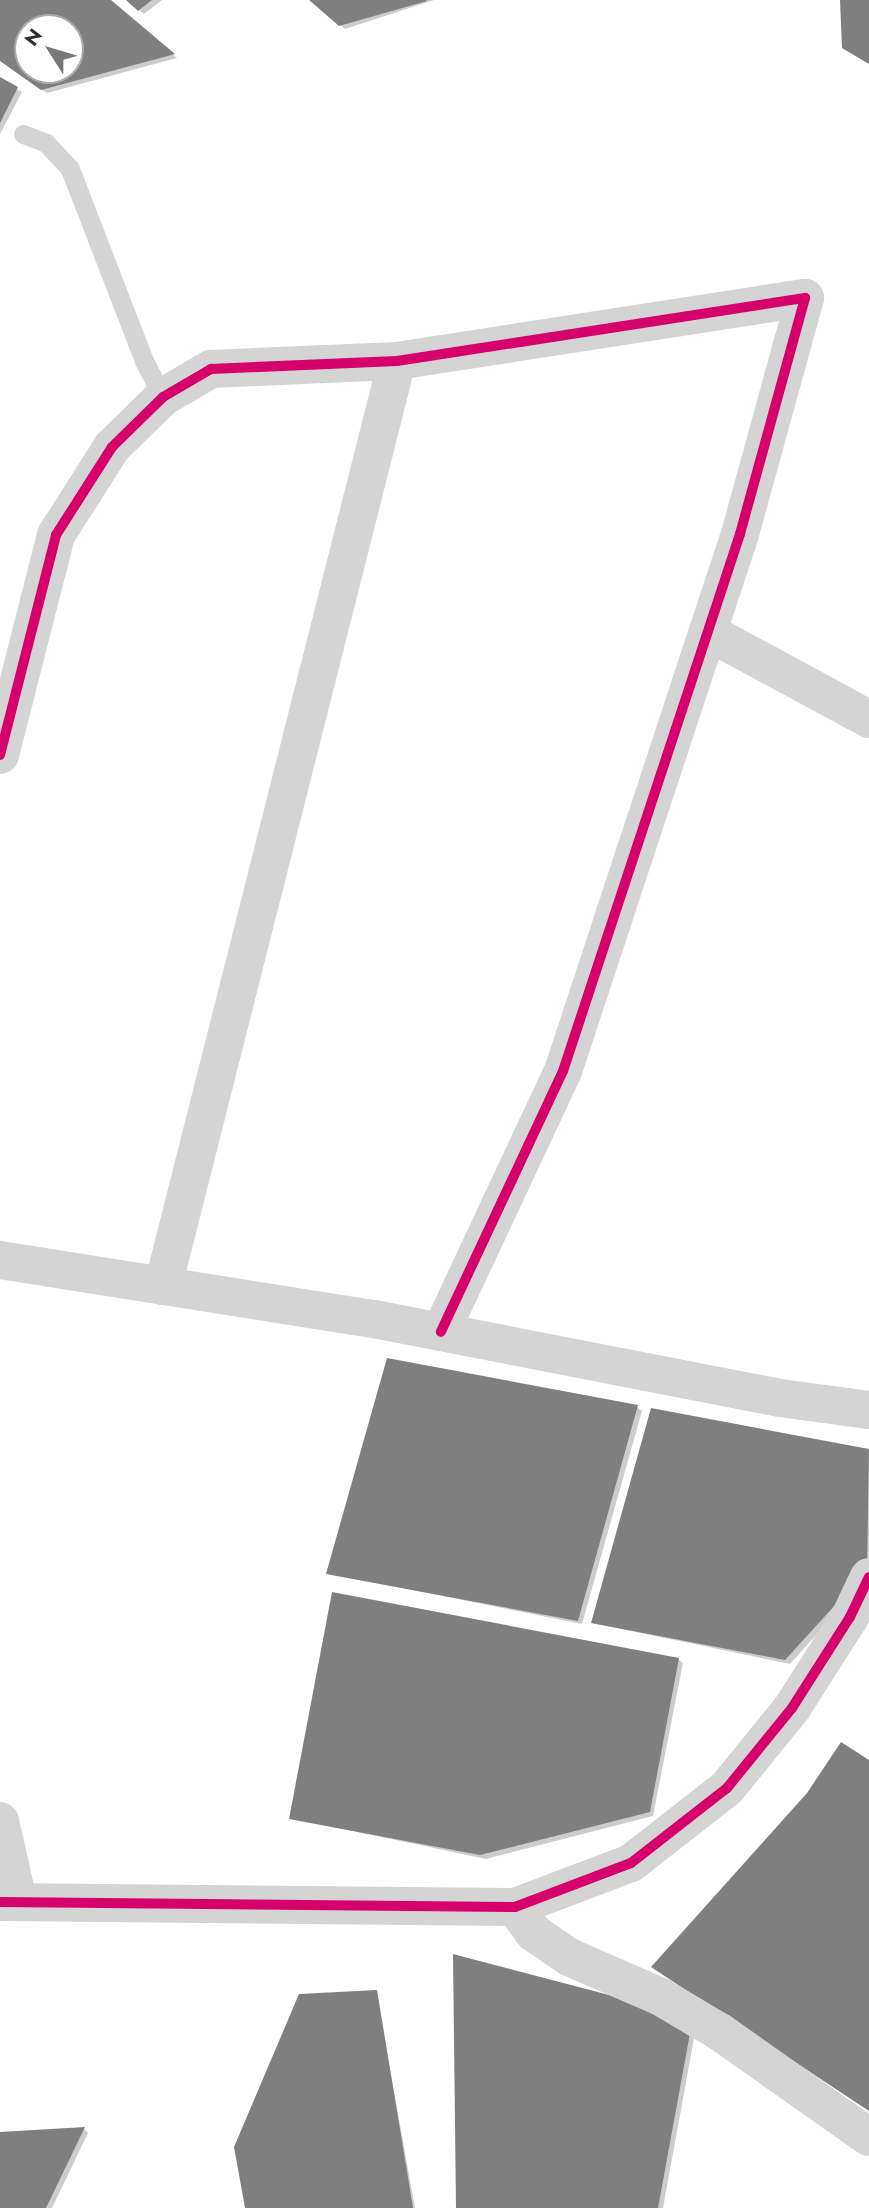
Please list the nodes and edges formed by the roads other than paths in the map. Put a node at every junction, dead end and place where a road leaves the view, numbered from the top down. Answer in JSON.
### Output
{"nodes":[{"id":1,"x":23,"y":134,"type":"dead end"},
{"id":2,"x":397,"y":360,"type":"junction"},
{"id":3,"x":163,"y":397,"type":"junction"},
{"id":4,"x":708,"y":632,"type":"junction"},
{"id":5,"x":869,"y":719,"type":"edge"},
{"id":6,"x":0,"y":755,"type":"edge"},
{"id":7,"x":0,"y":1260,"type":"edge"},
{"id":8,"x":163,"y":1286,"type":"junction"},
{"id":9,"x":441,"y":1332,"type":"junction"},
{"id":10,"x":869,"y":1410,"type":"edge"},
{"id":11,"x":869,"y":1577,"type":"edge"},
{"id":12,"x":0,"y":1821,"type":"edge"},
{"id":13,"x":9,"y":1902,"type":"edge"},
{"id":14,"x":514,"y":1907,"type":"junction"},
{"id":15,"x":869,"y":2137,"type":"edge"}],
"edges":[{"from":1,"to":3,"type":"lane"},
{"from":2,"to":3,"type":"street"},
{"from":2,"to":4,"type":"street"},
{"from":2,"to":8,"type":"street"},
{"from":3,"to":6,"type":"street"},
{"from":4,"to":5,"type":"street"},
{"from":4,"to":9,"type":"street"},
{"from":7,"to":8,"type":"street"},
{"from":8,"to":9,"type":"street"},
{"from":9,"to":10,"type":"street"},
{"from":11,"to":14,"type":"street"},
{"from":12,"to":13,"type":"street"},
{"from":13,"to":14,"type":"street"},
{"from":14,"to":15,"type":"street"}]}
